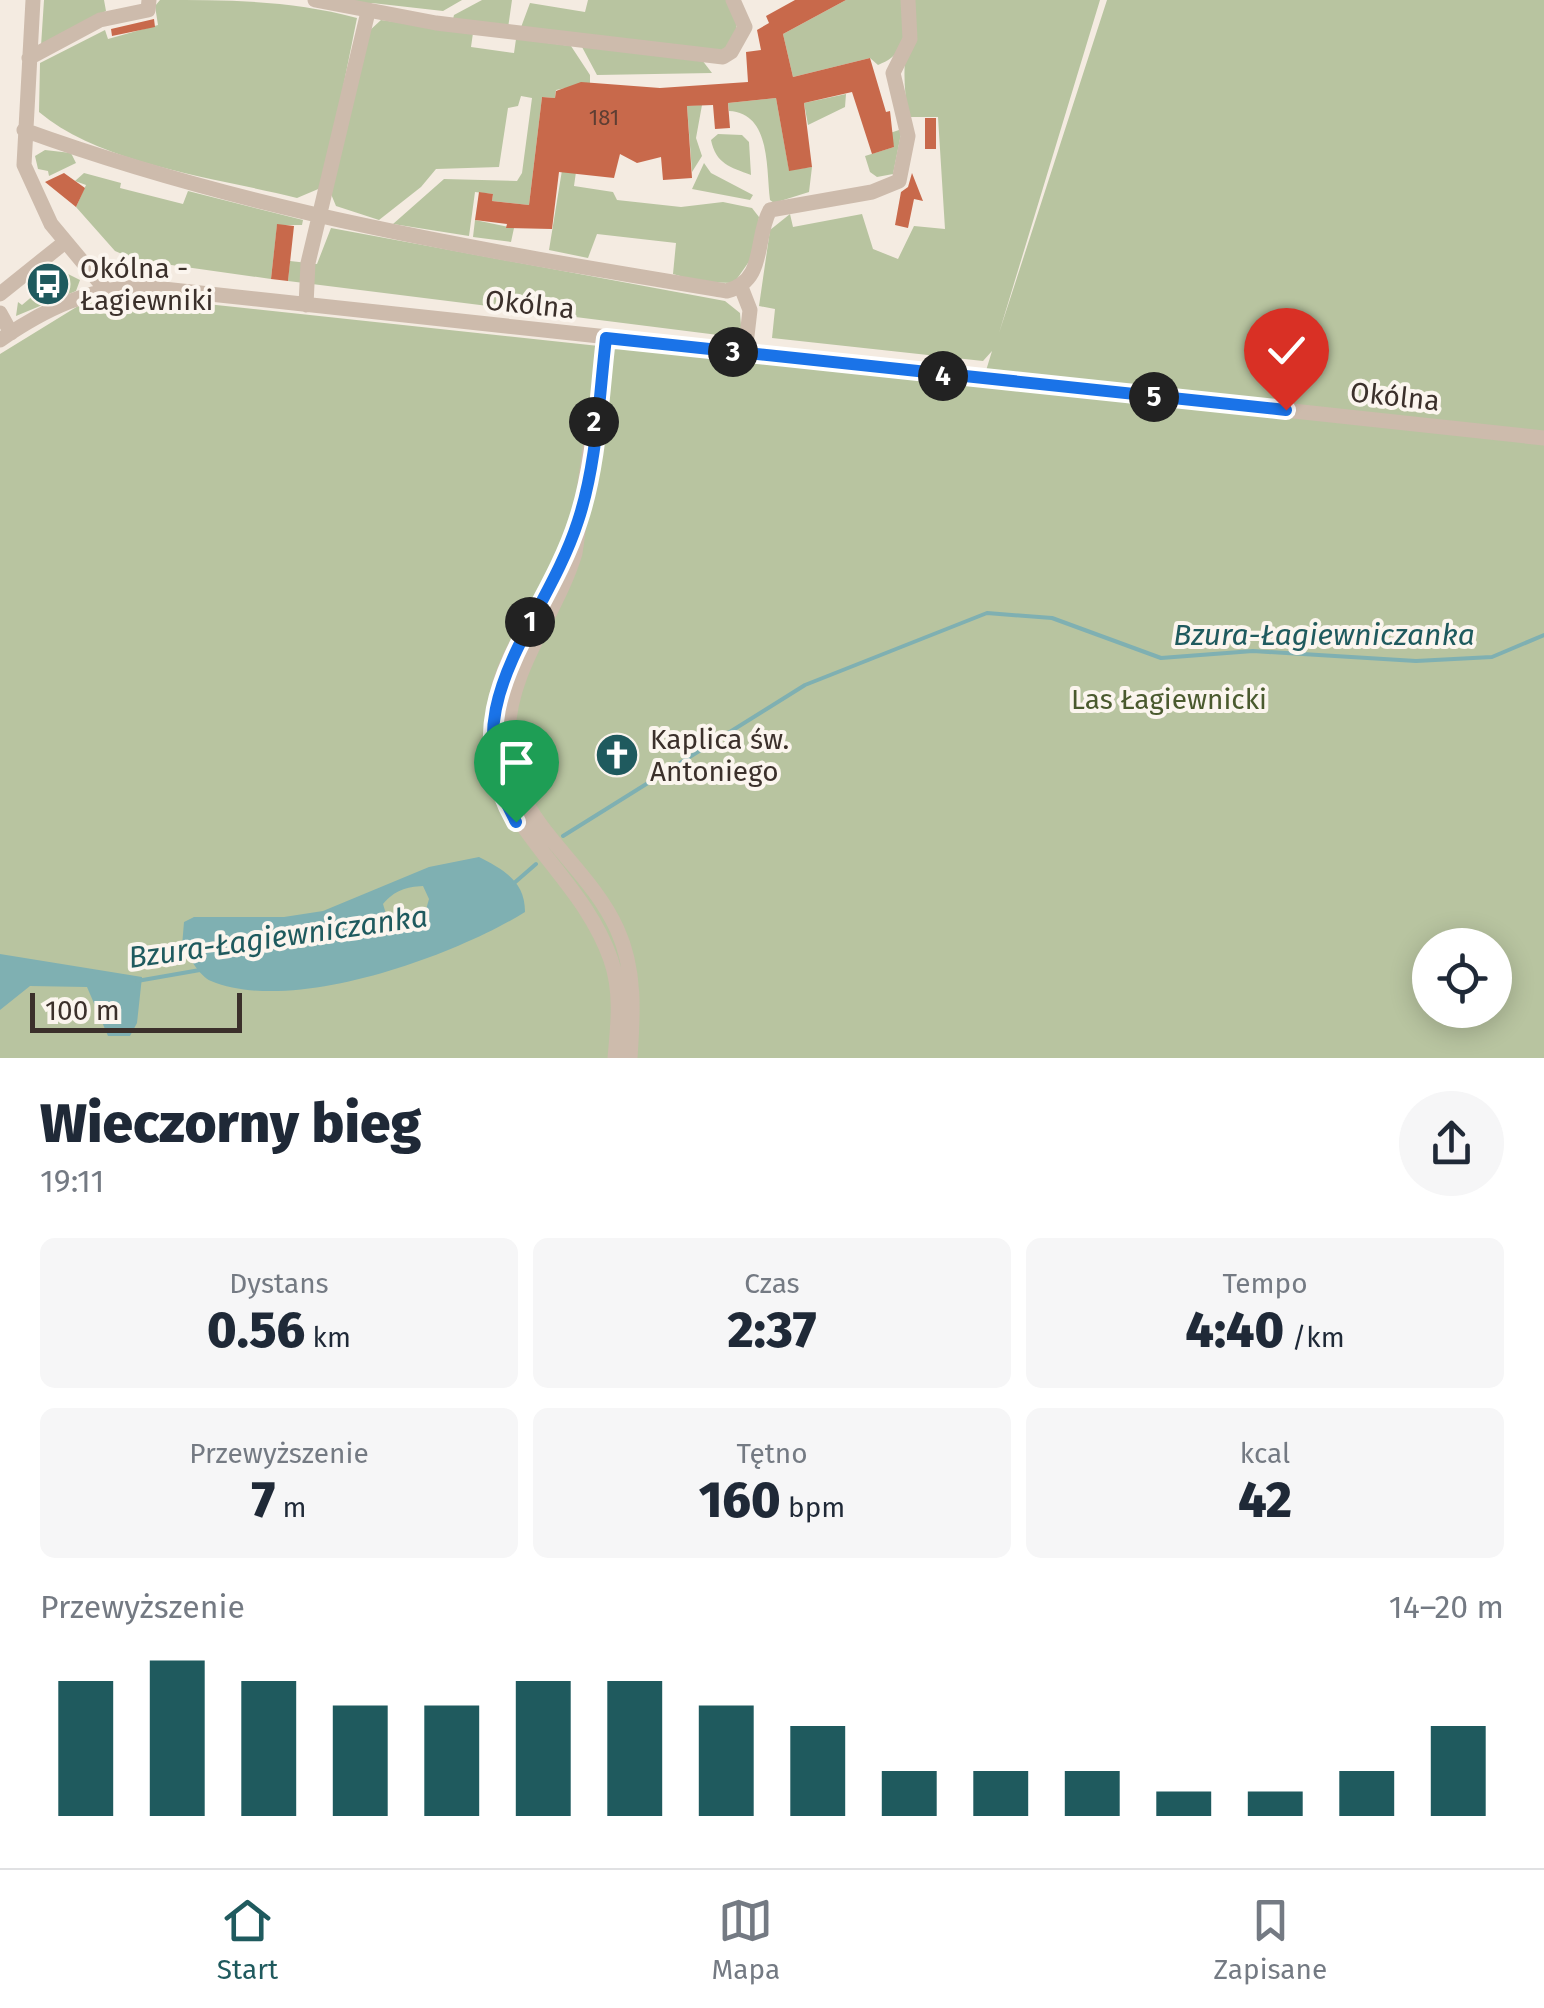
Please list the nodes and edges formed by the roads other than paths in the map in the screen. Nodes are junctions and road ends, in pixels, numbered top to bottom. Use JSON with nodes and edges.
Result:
{"nodes":[{"id":1,"x":33,"y":0,"type":"edge"},
{"id":2,"x":149,"y":0,"type":"edge"},
{"id":3,"x":315,"y":0,"type":"edge"},
{"id":4,"x":733,"y":0,"type":"edge"},
{"id":5,"x":908,"y":0,"type":"edge"},
{"id":6,"x":368,"y":12,"type":"junction"},
{"id":7,"x":29,"y":58,"type":"junction"},
{"id":8,"x":24,"y":130,"type":"junction"},
{"id":9,"x":320,"y":218,"type":"junction"},
{"id":10,"x":66,"y":242,"type":"junction"},
{"id":11,"x":741,"y":287,"type":"junction"},
{"id":12,"x":106,"y":290,"type":"junction"},
{"id":13,"x":0,"y":294,"type":"edge"},
{"id":14,"x":306,"y":305,"type":"junction"},
{"id":15,"x":0,"y":313,"type":"edge"},
{"id":16,"x":6,"y":336,"type":"edge"},
{"id":17,"x":606,"y":338,"type":"junction"},
{"id":18,"x":745,"y":353,"type":"junction"},
{"id":19,"x":1544,"y":438,"type":"edge"},
{"id":20,"x":580,"y":518,"type":"junction"},
{"id":21,"x":615,"y":1058,"type":"edge"},
{"id":22,"x":630,"y":1058,"type":"edge"}],
"edges":[{"from":1,"to":7,"type":"street"},
{"from":2,"to":7,"type":"street"},
{"from":3,"to":6,"type":"street"},
{"from":4,"to":6,"type":"street"},
{"from":5,"to":11,"type":"street"},
{"from":6,"to":9,"type":"street"},
{"from":7,"to":8,"type":"street"},
{"from":8,"to":9,"type":"street"},
{"from":8,"to":10,"type":"street"},
{"from":9,"to":11,"type":"street"},
{"from":9,"to":14,"type":"street"},
{"from":10,"to":12,"type":"street"},
{"from":10,"to":13,"type":"street"},
{"from":11,"to":18,"type":"street"},
{"from":12,"to":14,"type":"street","name":"Okólna"},
{"from":12,"to":16,"type":"street","name":"Okólna"},
{"from":14,"to":17,"type":"street","name":"Okólna"},
{"from":15,"to":16,"type":"street"},
{"from":17,"to":18,"type":"street","name":"Okólna"},
{"from":17,"to":20,"type":"street"},
{"from":18,"to":19,"type":"street","name":"Okólna"},
{"from":20,"to":21,"type":"street"},
{"from":20,"to":22,"type":"street"}]}
